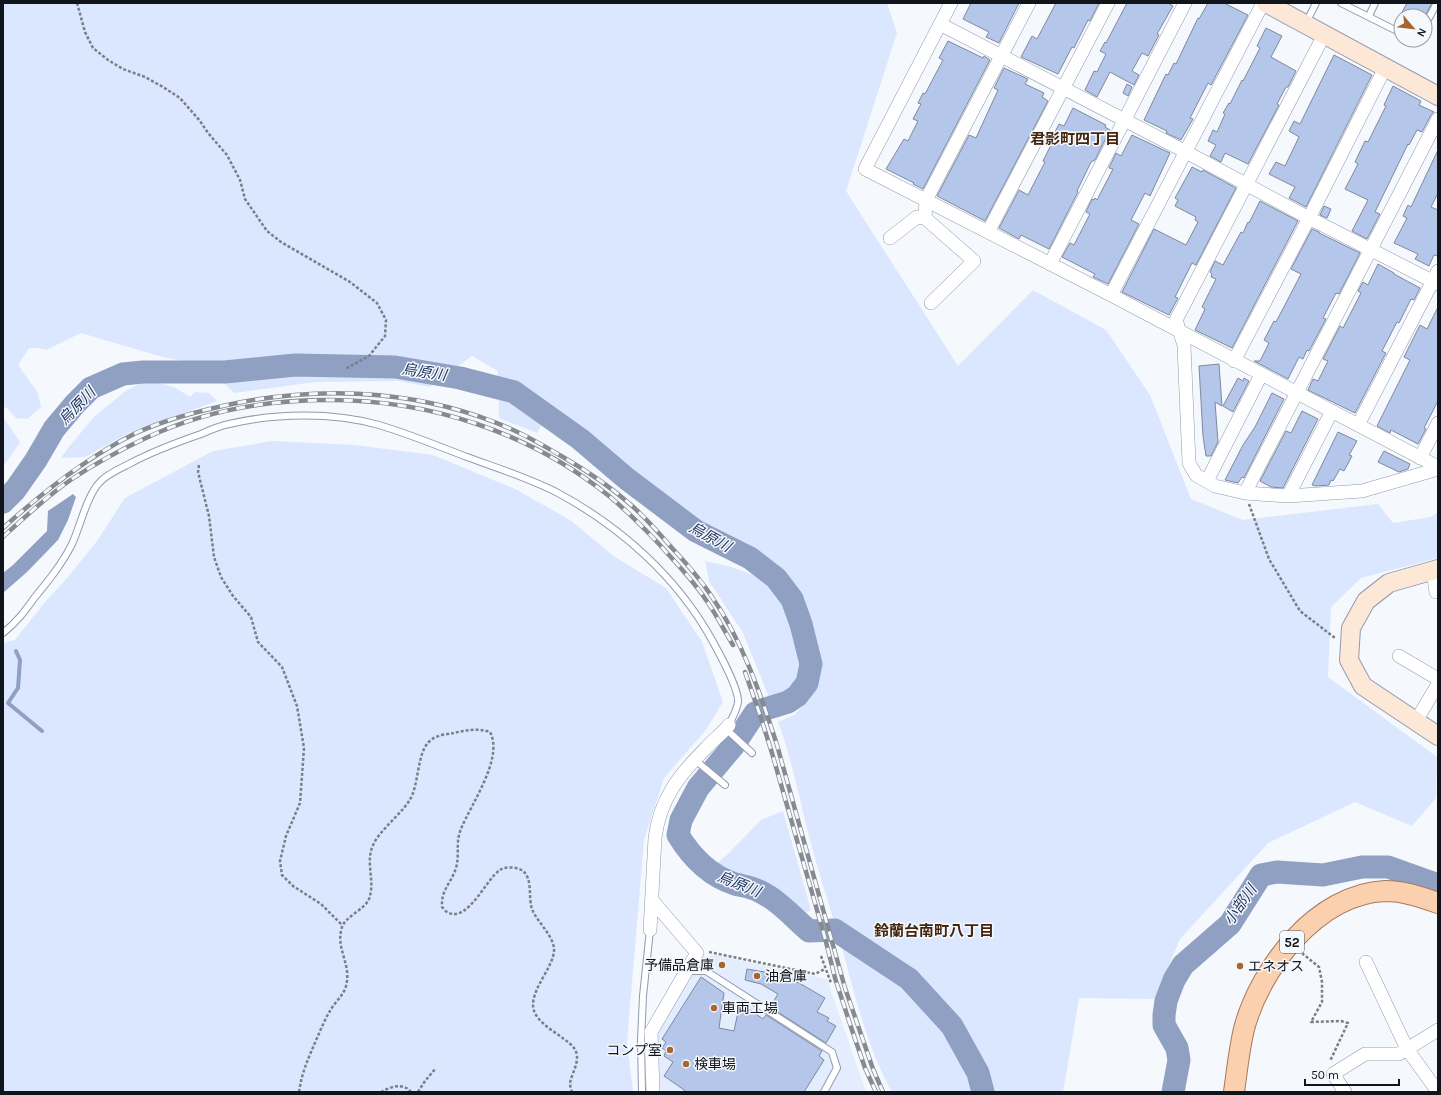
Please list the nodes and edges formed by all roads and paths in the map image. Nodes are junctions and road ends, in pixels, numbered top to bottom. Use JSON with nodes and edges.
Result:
{"nodes":[{"id":1,"x":77,"y":3,"type":"edge"},
{"id":2,"x":951,"y":3,"type":"edge"},
{"id":3,"x":1029,"y":3,"type":"edge"},
{"id":4,"x":1108,"y":3,"type":"edge"},
{"id":5,"x":1184,"y":3,"type":"edge"},
{"id":6,"x":1265,"y":3,"type":"edge"},
{"id":7,"x":1316,"y":3,"type":"edge"},
{"id":8,"x":1341,"y":3,"type":"edge"},
{"id":9,"x":1375,"y":3,"type":"edge"},
{"id":10,"x":1369,"y":16,"type":"junction"},
{"id":11,"x":940,"y":24,"type":"junction"},
{"id":12,"x":1305,"y":24,"type":"junction"},
{"id":13,"x":1393,"y":29,"type":"edge"},
{"id":14,"x":1324,"y":34,"type":"junction"},
{"id":15,"x":1001,"y":56,"type":"junction"},
{"id":16,"x":1385,"y":68,"type":"junction"},
{"id":17,"x":1062,"y":88,"type":"junction"},
{"id":18,"x":1438,"y":96,"type":"edge"},
{"id":19,"x":1438,"y":119,"type":"edge"},
{"id":20,"x":1124,"y":120,"type":"junction"},
{"id":21,"x":1186,"y":152,"type":"junction"},
{"id":22,"x":1246,"y":184,"type":"junction"},
{"id":23,"x":926,"y":200,"type":"junction"},
{"id":24,"x":925,"y":218,"type":"junction"},
{"id":25,"x":1309,"y":218,"type":"junction"},
{"id":26,"x":988,"y":232,"type":"junction"},
{"id":27,"x":890,"y":238,"type":"dead end"},
{"id":28,"x":1371,"y":250,"type":"junction"},
{"id":29,"x":1050,"y":264,"type":"junction"},
{"id":30,"x":1436,"y":279,"type":"edge"},
{"id":31,"x":1110,"y":295,"type":"junction"},
{"id":32,"x":930,"y":303,"type":"dead end"},
{"id":33,"x":1179,"y":332,"type":"junction"},
{"id":34,"x":1234,"y":360,"type":"junction"},
{"id":35,"x":345,"y":368,"type":"dead end"},
{"id":36,"x":1262,"y":375,"type":"junction"},
{"id":37,"x":1297,"y":393,"type":"junction"},
{"id":38,"x":1332,"y":412,"type":"junction"},
{"id":39,"x":1438,"y":423,"type":"edge"},
{"id":40,"x":1358,"y":425,"type":"junction"},
{"id":41,"x":1420,"y":458,"type":"junction"},
{"id":42,"x":199,"y":465,"type":"dead end"},
{"id":43,"x":1438,"y":468,"type":"edge"},
{"id":44,"x":1207,"y":481,"type":"junction"},
{"id":45,"x":1245,"y":493,"type":"junction"},
{"id":46,"x":1288,"y":496,"type":"junction"},
{"id":47,"x":1435,"y":570,"type":"edge"},
{"id":48,"x":1438,"y":592,"type":"edge"},
{"id":49,"x":3,"y":633,"type":"edge"},
{"id":50,"x":1339,"y":641,"type":"dead end"},
{"id":51,"x":1400,"y":656,"type":"dead end"},
{"id":52,"x":1438,"y":679,"type":"edge"},
{"id":53,"x":1438,"y":684,"type":"edge"},
{"id":54,"x":1416,"y":721,"type":"junction"},
{"id":55,"x":728,"y":730,"type":"junction"},
{"id":56,"x":1438,"y":736,"type":"edge"},
{"id":57,"x":752,"y":753,"type":"dead end"},
{"id":58,"x":697,"y":762,"type":"junction"},
{"id":59,"x":725,"y":785,"type":"dead end"},
{"id":60,"x":652,"y":900,"type":"junction"},
{"id":61,"x":1438,"y":903,"type":"edge"},
{"id":62,"x":342,"y":925,"type":"junction"},
{"id":63,"x":650,"y":930,"type":"joint"},
{"id":64,"x":1306,"y":948,"type":"dead end"},
{"id":65,"x":697,"y":953,"type":"junction"},
{"id":66,"x":821,"y":956,"type":"dead end"},
{"id":67,"x":1366,"y":962,"type":"dead end"},
{"id":68,"x":688,"y":969,"type":"junction"},
{"id":69,"x":825,"y":969,"type":"junction"},
{"id":70,"x":831,"y":983,"type":"dead end"},
{"id":71,"x":1438,"y":1030,"type":"edge"},
{"id":72,"x":1407,"y":1049,"type":"junction"},
{"id":73,"x":436,"y":1068,"type":"dead end"},
{"id":74,"x":1333,"y":1074,"type":"junction"},
{"id":75,"x":298,"y":1092,"type":"edge"},
{"id":76,"x":381,"y":1092,"type":"edge"},
{"id":77,"x":411,"y":1092,"type":"edge"},
{"id":78,"x":418,"y":1092,"type":"edge"},
{"id":79,"x":572,"y":1092,"type":"edge"},
{"id":80,"x":642,"y":1092,"type":"edge"},
{"id":81,"x":654,"y":1092,"type":"edge"},
{"id":82,"x":824,"y":1092,"type":"edge"},
{"id":83,"x":1234,"y":1092,"type":"edge"},
{"id":84,"x":1345,"y":1092,"type":"edge"},
{"id":85,"x":1438,"y":1092,"type":"edge"}],
"edges":[{"from":1,"to":35,"type":"path"},
{"from":2,"to":11,"type":"street"},
{"from":3,"to":15,"type":"street"},
{"from":4,"to":17,"type":"street"},
{"from":5,"to":20,"type":"street"},
{"from":6,"to":12,"type":"street"},
{"from":6,"to":21,"type":"street"},
{"from":7,"to":12,"type":"lane"},
{"from":8,"to":10,"type":"lane"},
{"from":9,"to":10,"type":"lane"},
{"from":10,"to":13,"type":"lane"},
{"from":11,"to":15,"type":"street"},
{"from":11,"to":23,"type":"street"},
{"from":12,"to":14,"type":"street"},
{"from":14,"to":16,"type":"street"},
{"from":14,"to":22,"type":"street"},
{"from":15,"to":17,"type":"street"},
{"from":15,"to":23,"type":"street"},
{"from":16,"to":18,"type":"street"},
{"from":16,"to":25,"type":"street"},
{"from":17,"to":20,"type":"street"},
{"from":17,"to":26,"type":"street"},
{"from":19,"to":28,"type":"street"},
{"from":20,"to":21,"type":"street"},
{"from":20,"to":29,"type":"street"},
{"from":21,"to":22,"type":"street"},
{"from":21,"to":31,"type":"street"},
{"from":22,"to":25,"type":"street"},
{"from":22,"to":33,"type":"street"},
{"from":23,"to":24,"type":"street"},
{"from":23,"to":26,"type":"street"},
{"from":24,"to":27,"type":"street"},
{"from":24,"to":32,"type":"street"},
{"from":25,"to":28,"type":"street"},
{"from":25,"to":34,"type":"street"},
{"from":26,"to":29,"type":"street"},
{"from":28,"to":30,"type":"street"},
{"from":28,"to":37,"type":"street"},
{"from":29,"to":31,"type":"street"},
{"from":30,"to":40,"type":"street"},
{"from":31,"to":33,"type":"street"},
{"from":33,"to":34,"type":"street"},
{"from":33,"to":44,"type":"street"},
{"from":34,"to":36,"type":"street"},
{"from":36,"to":37,"type":"street"},
{"from":36,"to":44,"type":"street"},
{"from":37,"to":38,"type":"street"},
{"from":37,"to":45,"type":"street"},
{"from":38,"to":40,"type":"street"},
{"from":38,"to":46,"type":"street"},
{"from":39,"to":41,"type":"street"},
{"from":40,"to":41,"type":"street"},
{"from":41,"to":43,"type":"street"},
{"from":42,"to":62,"type":"path"},
{"from":43,"to":46,"type":"street"},
{"from":44,"to":45,"type":"street"},
{"from":45,"to":46,"type":"street"},
{"from":45,"to":50,"type":"path"},
{"from":47,"to":48,"type":"street"},
{"from":47,"to":54,"type":"street"},
{"from":49,"to":55,"type":"lane"},
{"from":51,"to":52,"type":"street"},
{"from":53,"to":54,"type":"street"},
{"from":54,"to":56,"type":"street"},
{"from":55,"to":57,"type":"lane"},
{"from":55,"to":58,"type":"street"},
{"from":58,"to":59,"type":"lane"},
{"from":58,"to":60,"type":"street"},
{"from":60,"to":63,"type":"street"},
{"from":60,"to":65,"type":"street"},
{"from":61,"to":83,"type":"main road","number":"52"},
{"from":62,"to":75,"type":"path"},
{"from":62,"to":79,"type":"path"},
{"from":63,"to":80,"type":"lane"},
{"from":64,"to":74,"type":"path"},
{"from":65,"to":68,"type":"street"},
{"from":65,"to":69,"type":"path"},
{"from":66,"to":69,"type":"path"},
{"from":67,"to":72,"type":"street"},
{"from":68,"to":81,"type":"street"},
{"from":68,"to":82,"type":"lane"},
{"from":69,"to":70,"type":"path"},
{"from":71,"to":72,"type":"street"},
{"from":72,"to":74,"type":"street"},
{"from":72,"to":85,"type":"street"},
{"from":73,"to":78,"type":"path"},
{"from":74,"to":84,"type":"street"},
{"from":76,"to":77,"type":"path"}]}
